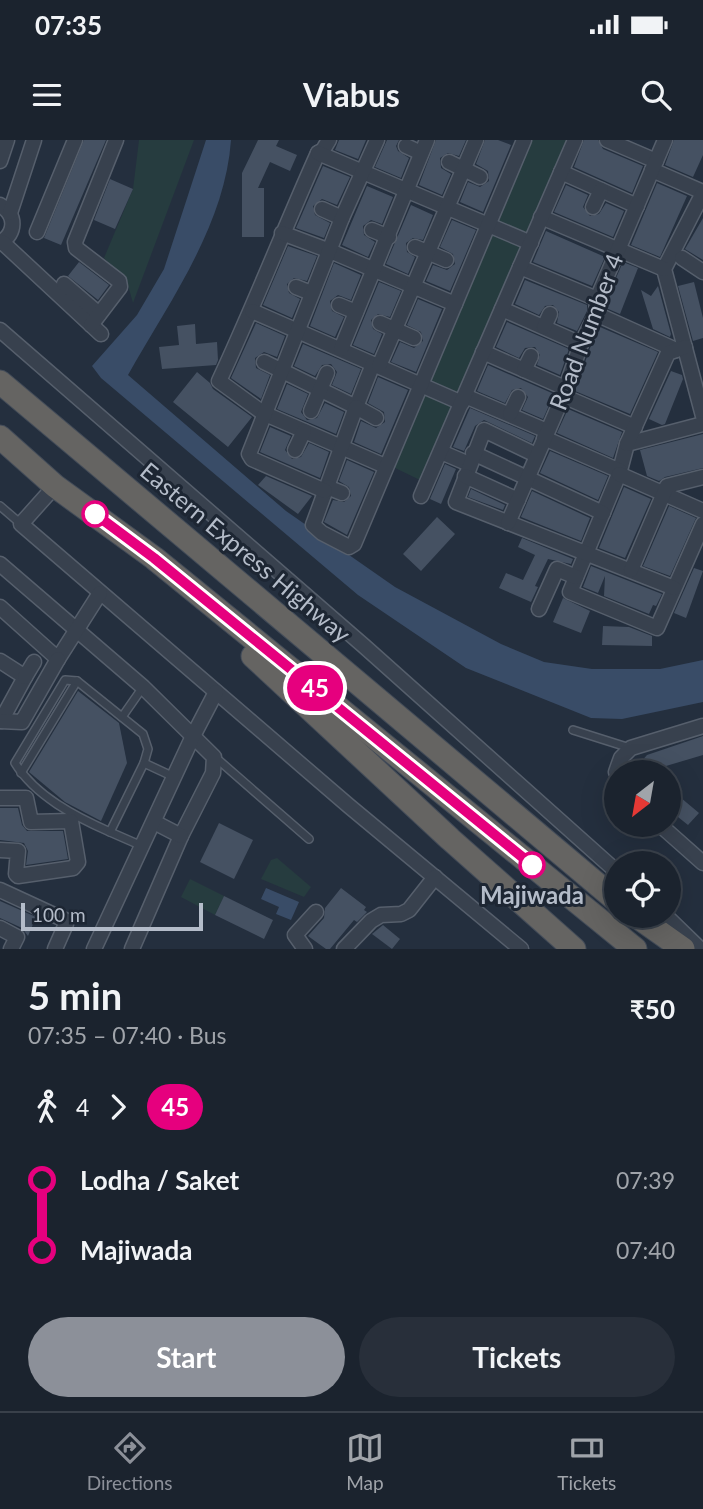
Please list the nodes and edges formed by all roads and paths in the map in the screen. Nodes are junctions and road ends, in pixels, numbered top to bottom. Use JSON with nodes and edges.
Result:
{"nodes":[{"id":1,"x":34,"y":140,"type":"edge"},
{"id":2,"x":75,"y":140,"type":"edge"},
{"id":3,"x":116,"y":140,"type":"edge"},
{"id":4,"x":329,"y":140,"type":"edge"},
{"id":5,"x":377,"y":140,"type":"edge"},
{"id":6,"x":476,"y":140,"type":"edge"},
{"id":7,"x":575,"y":140,"type":"edge"},
{"id":8,"x":607,"y":140,"type":"edge"},
{"id":9,"x":665,"y":140,"type":"edge"},
{"id":10,"x":4,"y":142,"type":"edge"},
{"id":11,"x":518,"y":142,"type":"edge"},
{"id":12,"x":407,"y":146,"type":"dead end"},
{"id":13,"x":424,"y":147,"type":"edge"},
{"id":14,"x":318,"y":153,"type":"junction"},
{"id":15,"x":0,"y":161,"type":"edge"},
{"id":16,"x":449,"y":162,"type":"dead end"},
{"id":17,"x":654,"y":166,"type":"junction"},
{"id":18,"x":464,"y":169,"type":"junction"},
{"id":19,"x":364,"y":171,"type":"junction"},
{"id":20,"x":561,"y":172,"type":"junction"},
{"id":21,"x":480,"y":177,"type":"dead end"},
{"id":22,"x":408,"y":190,"type":"junction"},
{"id":23,"x":601,"y":190,"type":"junction"},
{"id":24,"x":703,"y":192,"type":"edge"},
{"id":25,"x":637,"y":206,"type":"junction"},
{"id":26,"x":593,"y":207,"type":"dead end"},
{"id":27,"x":448,"y":208,"type":"junction"},
{"id":28,"x":5,"y":209,"type":"edge"},
{"id":29,"x":322,"y":209,"type":"dead end"},
{"id":30,"x":541,"y":217,"type":"junction"},
{"id":31,"x":342,"y":218,"type":"junction"},
{"id":32,"x":489,"y":225,"type":"junction"},
{"id":33,"x":372,"y":230,"type":"dead end"},
{"id":34,"x":37,"y":232,"type":"dead end"},
{"id":35,"x":282,"y":233,"type":"junction"},
{"id":36,"x":388,"y":237,"type":"junction"},
{"id":37,"x":1,"y":243,"type":"edge"},
{"id":38,"x":531,"y":243,"type":"junction"},
{"id":39,"x":422,"y":250,"type":"junction"},
{"id":40,"x":618,"y":250,"type":"junction"},
{"id":41,"x":330,"y":251,"type":"junction"},
{"id":42,"x":682,"y":258,"type":"dead end"},
{"id":43,"x":446,"y":260,"type":"dead end"},
{"id":44,"x":520,"y":267,"type":"junction"},
{"id":45,"x":374,"y":270,"type":"junction"},
{"id":46,"x":664,"y":270,"type":"junction"},
{"id":47,"x":703,"y":272,"type":"edge"},
{"id":48,"x":64,"y":284,"type":"dead end"},
{"id":49,"x":296,"y":287,"type":"dead end"},
{"id":50,"x":414,"y":287,"type":"junction"},
{"id":51,"x":311,"y":293,"type":"junction"},
{"id":52,"x":454,"y":303,"type":"junction"},
{"id":53,"x":339,"y":305,"type":"dead end"},
{"id":54,"x":597,"y":306,"type":"junction"},
{"id":55,"x":502,"y":309,"type":"junction"},
{"id":56,"x":252,"y":311,"type":"junction"},
{"id":57,"x":356,"y":312,"type":"junction"},
{"id":58,"x":380,"y":323,"type":"dead end"},
{"id":59,"x":97,"y":324,"type":"junction"},
{"id":60,"x":0,"y":330,"type":"edge"},
{"id":61,"x":297,"y":330,"type":"junction"},
{"id":62,"x":395,"y":330,"type":"junction"},
{"id":63,"x":414,"y":338,"type":"dead end"},
{"id":64,"x":581,"y":344,"type":"junction"},
{"id":65,"x":680,"y":348,"type":"junction"},
{"id":66,"x":341,"y":349,"type":"junction"},
{"id":67,"x":484,"y":352,"type":"junction"},
{"id":68,"x":264,"y":362,"type":"dead end"},
{"id":69,"x":376,"y":365,"type":"junction"},
{"id":70,"x":280,"y":371,"type":"junction"},
{"id":71,"x":327,"y":373,"type":"dead end"},
{"id":72,"x":0,"y":382,"type":"edge"},
{"id":73,"x":421,"y":385,"type":"junction"},
{"id":74,"x":320,"y":390,"type":"junction"},
{"id":75,"x":564,"y":392,"type":"junction"},
{"id":76,"x":518,"y":397,"type":"dead end"},
{"id":77,"x":463,"y":399,"type":"junction"},
{"id":78,"x":356,"y":407,"type":"junction"},
{"id":79,"x":311,"y":411,"type":"dead end"},
{"id":80,"x":263,"y":413,"type":"junction"},
{"id":81,"x":510,"y":414,"type":"junction"},
{"id":82,"x":703,"y":416,"type":"edge"},
{"id":83,"x":376,"y":418,"type":"dead end"},
{"id":84,"x":703,"y":424,"type":"edge"},
{"id":85,"x":635,"y":427,"type":"junction"},
{"id":86,"x":304,"y":430,"type":"junction"},
{"id":87,"x":546,"y":435,"type":"junction"},
{"id":88,"x":0,"y":438,"type":"edge"},
{"id":89,"x":627,"y":444,"type":"junction"},
{"id":90,"x":342,"y":448,"type":"junction"},
{"id":91,"x":295,"y":450,"type":"dead end"},
{"id":92,"x":441,"y":452,"type":"junction"},
{"id":93,"x":536,"y":455,"type":"junction"},
{"id":94,"x":469,"y":464,"type":"junction"},
{"id":95,"x":385,"y":466,"type":"junction"},
{"id":96,"x":620,"y":473,"type":"junction"},
{"id":97,"x":703,"y":477,"type":"edge"},
{"id":98,"x":527,"y":479,"type":"junction"},
{"id":99,"x":55,"y":486,"type":"junction"},
{"id":100,"x":326,"y":489,"type":"junction"},
{"id":101,"x":342,"y":493,"type":"dead end"},
{"id":102,"x":664,"y":494,"type":"junction"},
{"id":103,"x":421,"y":496,"type":"dead end"},
{"id":104,"x":518,"y":500,"type":"junction"},
{"id":105,"x":0,"y":506,"type":"edge"},
{"id":106,"x":703,"y":511,"type":"edge"},
{"id":107,"x":603,"y":513,"type":"junction"},
{"id":108,"x":508,"y":523,"type":"junction"},
{"id":109,"x":20,"y":524,"type":"junction"},
{"id":110,"x":703,"y":524,"type":"edge"},
{"id":111,"x":586,"y":553,"type":"junction"},
{"id":112,"x":0,"y":564,"type":"edge"},
{"id":113,"x":631,"y":570,"type":"junction"},
{"id":114,"x":576,"y":576,"type":"junction"},
{"id":115,"x":674,"y":588,"type":"junction"},
{"id":116,"x":100,"y":593,"type":"junction"},
{"id":117,"x":0,"y":607,"type":"edge"},
{"id":118,"x":539,"y":609,"type":"dead end"},
{"id":119,"x":223,"y":614,"type":"junction"},
{"id":120,"x":77,"y":631,"type":"junction"},
{"id":121,"x":58,"y":659,"type":"junction"},
{"id":122,"x":0,"y":661,"type":"edge"},
{"id":123,"x":34,"y":662,"type":"dead end"},
{"id":124,"x":25,"y":677,"type":"junction"},
{"id":125,"x":143,"y":687,"type":"junction"},
{"id":126,"x":216,"y":692,"type":"junction"},
{"id":127,"x":122,"y":717,"type":"junction"},
{"id":128,"x":0,"y":721,"type":"edge"},
{"id":129,"x":703,"y":726,"type":"edge"},
{"id":130,"x":573,"y":730,"type":"dead end"},
{"id":131,"x":192,"y":736,"type":"junction"},
{"id":132,"x":631,"y":748,"type":"junction"},
{"id":133,"x":214,"y":757,"type":"junction"},
{"id":134,"x":620,"y":760,"type":"edge"},
{"id":135,"x":144,"y":764,"type":"junction"},
{"id":136,"x":175,"y":777,"type":"junction"},
{"id":137,"x":0,"y":799,"type":"edge"},
{"id":138,"x":154,"y":822,"type":"junction"},
{"id":139,"x":110,"y":832,"type":"junction"},
{"id":140,"x":180,"y":836,"type":"junction"},
{"id":141,"x":676,"y":837,"type":"edge"},
{"id":142,"x":309,"y":839,"type":"dead end"},
{"id":143,"x":142,"y":846,"type":"junction"},
{"id":144,"x":0,"y":850,"type":"edge"},
{"id":145,"x":701,"y":857,"type":"edge"},
{"id":146,"x":604,"y":860,"type":"edge"},
{"id":147,"x":435,"y":877,"type":"junction"},
{"id":148,"x":0,"y":890,"type":"edge"},
{"id":149,"x":604,"y":890,"type":"edge"},
{"id":150,"x":316,"y":912,"type":"dead end"},
{"id":151,"x":0,"y":928,"type":"edge"},
{"id":152,"x":649,"y":928,"type":"edge"},
{"id":153,"x":654,"y":928,"type":"edge"},
{"id":154,"x":678,"y":928,"type":"edge"},
{"id":155,"x":11,"y":949,"type":"edge"},
{"id":156,"x":55,"y":949,"type":"edge"},
{"id":157,"x":94,"y":949,"type":"edge"},
{"id":158,"x":132,"y":949,"type":"edge"},
{"id":159,"x":305,"y":949,"type":"edge"},
{"id":160,"x":344,"y":949,"type":"edge"},
{"id":161,"x":521,"y":949,"type":"edge"},
{"id":162,"x":574,"y":949,"type":"edge"},
{"id":163,"x":633,"y":949,"type":"edge"},
{"id":164,"x":672,"y":949,"type":"edge"},
{"id":165,"x":684,"y":949,"type":"edge"},
{"id":166,"x":700,"y":949,"type":"edge"}],
"edges":[{"from":1,"to":28,"type":"street"},
{"from":2,"to":34,"type":"street"},
{"from":3,"to":59,"type":"street"},
{"from":4,"to":14,"type":"street"},
{"from":5,"to":19,"type":"street"},
{"from":6,"to":18,"type":"street"},
{"from":7,"to":20,"type":"street"},
{"from":8,"to":17,"type":"street"},
{"from":9,"to":17,"type":"street","name":"Road Number 4"},
{"from":10,"to":15,"type":"street"},
{"from":11,"to":32,"type":"street"},
{"from":12,"to":13,"type":"street"},
{"from":13,"to":22,"type":"street"},
{"from":14,"to":19,"type":"street"},
{"from":14,"to":35,"type":"street"},
{"from":16,"to":18,"type":"street"},
{"from":17,"to":24,"type":"street"},
{"from":17,"to":25,"type":"street","name":"Road Number 4"},
{"from":18,"to":21,"type":"street"},
{"from":18,"to":27,"type":"street"},
{"from":19,"to":22,"type":"street"},
{"from":19,"to":31,"type":"street"},
{"from":20,"to":23,"type":"street"},
{"from":20,"to":30,"type":"street"},
{"from":22,"to":27,"type":"street"},
{"from":22,"to":36,"type":"street"},
{"from":23,"to":25,"type":"street"},
{"from":23,"to":26,"type":"street"},
{"from":24,"to":46,"type":"street"},
{"from":25,"to":40,"type":"street","name":"Road Number 4"},
{"from":27,"to":32,"type":"street"},
{"from":27,"to":39,"type":"street"},
{"from":28,"to":37,"type":"street"},
{"from":29,"to":31,"type":"street"},
{"from":30,"to":38,"type":"street"},
{"from":30,"to":40,"type":"street"},
{"from":31,"to":41,"type":"street"},
{"from":32,"to":38,"type":"street"},
{"from":32,"to":52,"type":"street"},
{"from":33,"to":36,"type":"street"},
{"from":35,"to":41,"type":"street"},
{"from":35,"to":56,"type":"street"},
{"from":36,"to":45,"type":"street"},
{"from":37,"to":59,"type":"street"},
{"from":38,"to":44,"type":"street"},
{"from":39,"to":43,"type":"street"},
{"from":39,"to":50,"type":"street"},
{"from":40,"to":46,"type":"street"},
{"from":40,"to":54,"type":"street","name":"Road Number 4"},
{"from":41,"to":45,"type":"street"},
{"from":41,"to":51,"type":"street"},
{"from":42,"to":47,"type":"street"},
{"from":44,"to":54,"type":"street"},
{"from":44,"to":55,"type":"street"},
{"from":45,"to":50,"type":"street"},
{"from":45,"to":57,"type":"street"},
{"from":46,"to":65,"type":"street"},
{"from":48,"to":59,"type":"street"},
{"from":49,"to":51,"type":"street"},
{"from":50,"to":52,"type":"street"},
{"from":50,"to":62,"type":"street"},
{"from":51,"to":61,"type":"street"},
{"from":52,"to":73,"type":"street"},
{"from":53,"to":57,"type":"street"},
{"from":54,"to":64,"type":"street","name":"Road Number 4"},
{"from":54,"to":65,"type":"street"},
{"from":55,"to":64,"type":"street"},
{"from":55,"to":67,"type":"street"},
{"from":56,"to":61,"type":"street"},
{"from":56,"to":80,"type":"street"},
{"from":57,"to":66,"type":"street"},
{"from":58,"to":62,"type":"street"},
{"from":60,"to":146,"type":"street"},
{"from":61,"to":66,"type":"street"},
{"from":61,"to":70,"type":"street"},
{"from":62,"to":63,"type":"street"},
{"from":62,"to":69,"type":"street"},
{"from":64,"to":75,"type":"street","name":"Road Number 4"},
{"from":65,"to":82,"type":"street"},
{"from":65,"to":85,"type":"street"},
{"from":66,"to":69,"type":"street"},
{"from":67,"to":75,"type":"street"},
{"from":67,"to":77,"type":"street"},
{"from":68,"to":70,"type":"street"},
{"from":69,"to":73,"type":"street"},
{"from":69,"to":78,"type":"street"},
{"from":70,"to":74,"type":"street"},
{"from":70,"to":80,"type":"street"},
{"from":71,"to":74,"type":"street"},
{"from":72,"to":149,"type":"highway","name":"Eastern Express Highway"},
{"from":73,"to":77,"type":"street"},
{"from":73,"to":95,"type":"street"},
{"from":74,"to":78,"type":"street"},
{"from":74,"to":79,"type":"street"},
{"from":75,"to":85,"type":"street"},
{"from":75,"to":87,"type":"street","name":"Road Number 4"},
{"from":76,"to":81,"type":"street"},
{"from":77,"to":81,"type":"street"},
{"from":77,"to":92,"type":"street"},
{"from":78,"to":83,"type":"street"},
{"from":78,"to":90,"type":"street"},
{"from":80,"to":86,"type":"street"},
{"from":80,"to":100,"type":"street"},
{"from":81,"to":87,"type":"street"},
{"from":84,"to":89,"type":"street"},
{"from":85,"to":89,"type":"street"},
{"from":86,"to":90,"type":"street"},
{"from":86,"to":91,"type":"street"},
{"from":87,"to":93,"type":"street","name":"Road Number 4"},
{"from":87,"to":96,"type":"street"},
{"from":88,"to":99,"type":"highway"},
{"from":89,"to":96,"type":"street"},
{"from":90,"to":95,"type":"street"},
{"from":90,"to":100,"type":"street"},
{"from":92,"to":94,"type":"street"},
{"from":92,"to":103,"type":"street"},
{"from":93,"to":94,"type":"street"},
{"from":93,"to":98,"type":"street","name":"Road Number 4"},
{"from":94,"to":98,"type":"street"},
{"from":94,"to":104,"type":"street"},
{"from":94,"to":108,"type":"street"},
{"from":95,"to":100,"type":"street"},
{"from":96,"to":102,"type":"street"},
{"from":96,"to":107,"type":"street"},
{"from":97,"to":102,"type":"street"},
{"from":98,"to":104,"type":"street","name":"Road Number 4"},
{"from":98,"to":107,"type":"street"},
{"from":99,"to":109,"type":"street"},
{"from":99,"to":119,"type":"highway"},
{"from":100,"to":101,"type":"street"},
{"from":102,"to":106,"type":"street"},
{"from":102,"to":113,"type":"street"},
{"from":104,"to":108,"type":"street","name":"Road Number 4"},
{"from":105,"to":109,"type":"lane"},
{"from":107,"to":111,"type":"street"},
{"from":108,"to":111,"type":"street"},
{"from":109,"to":116,"type":"street"},
{"from":110,"to":115,"type":"street"},
{"from":111,"to":113,"type":"street"},
{"from":111,"to":114,"type":"street"},
{"from":112,"to":120,"type":"street"},
{"from":113,"to":115,"type":"street"},
{"from":114,"to":115,"type":"street"},
{"from":114,"to":118,"type":"street"},
{"from":116,"to":120,"type":"street"},
{"from":116,"to":126,"type":"street"},
{"from":117,"to":121,"type":"street"},
{"from":119,"to":162,"type":"highway"},
{"from":119,"to":163,"type":"highway"},
{"from":120,"to":121,"type":"street"},
{"from":120,"to":125,"type":"street"},
{"from":121,"to":128,"type":"street"},
{"from":122,"to":124,"type":"street"},
{"from":123,"to":124,"type":"street"},
{"from":124,"to":128,"type":"street"},
{"from":125,"to":127,"type":"lane"},
{"from":125,"to":131,"type":"street"},
{"from":126,"to":131,"type":"street"},
{"from":126,"to":147,"type":"street"},
{"from":127,"to":135,"type":"lane"},
{"from":127,"to":139,"type":"lane"},
{"from":129,"to":132,"type":"street"},
{"from":130,"to":132,"type":"lane"},
{"from":131,"to":133,"type":"street"},
{"from":131,"to":136,"type":"street"},
{"from":132,"to":134,"type":"street"},
{"from":133,"to":140,"type":"street"},
{"from":133,"to":142,"type":"lane"},
{"from":135,"to":136,"type":"lane"},
{"from":135,"to":139,"type":"lane"},
{"from":136,"to":138,"type":"street"},
{"from":137,"to":144,"type":"street"},
{"from":138,"to":140,"type":"street"},
{"from":138,"to":143,"type":"street"},
{"from":139,"to":143,"type":"lane"},
{"from":140,"to":158,"type":"street"},
{"from":141,"to":145,"type":"street"},
{"from":143,"to":157,"type":"street"},
{"from":147,"to":160,"type":"street"},
{"from":147,"to":161,"type":"street"},
{"from":148,"to":156,"type":"street"},
{"from":150,"to":159,"type":"street"},
{"from":151,"to":155,"type":"street"},
{"from":152,"to":164,"type":"highway"},
{"from":153,"to":165,"type":"highway"},
{"from":154,"to":166,"type":"street"}]}
